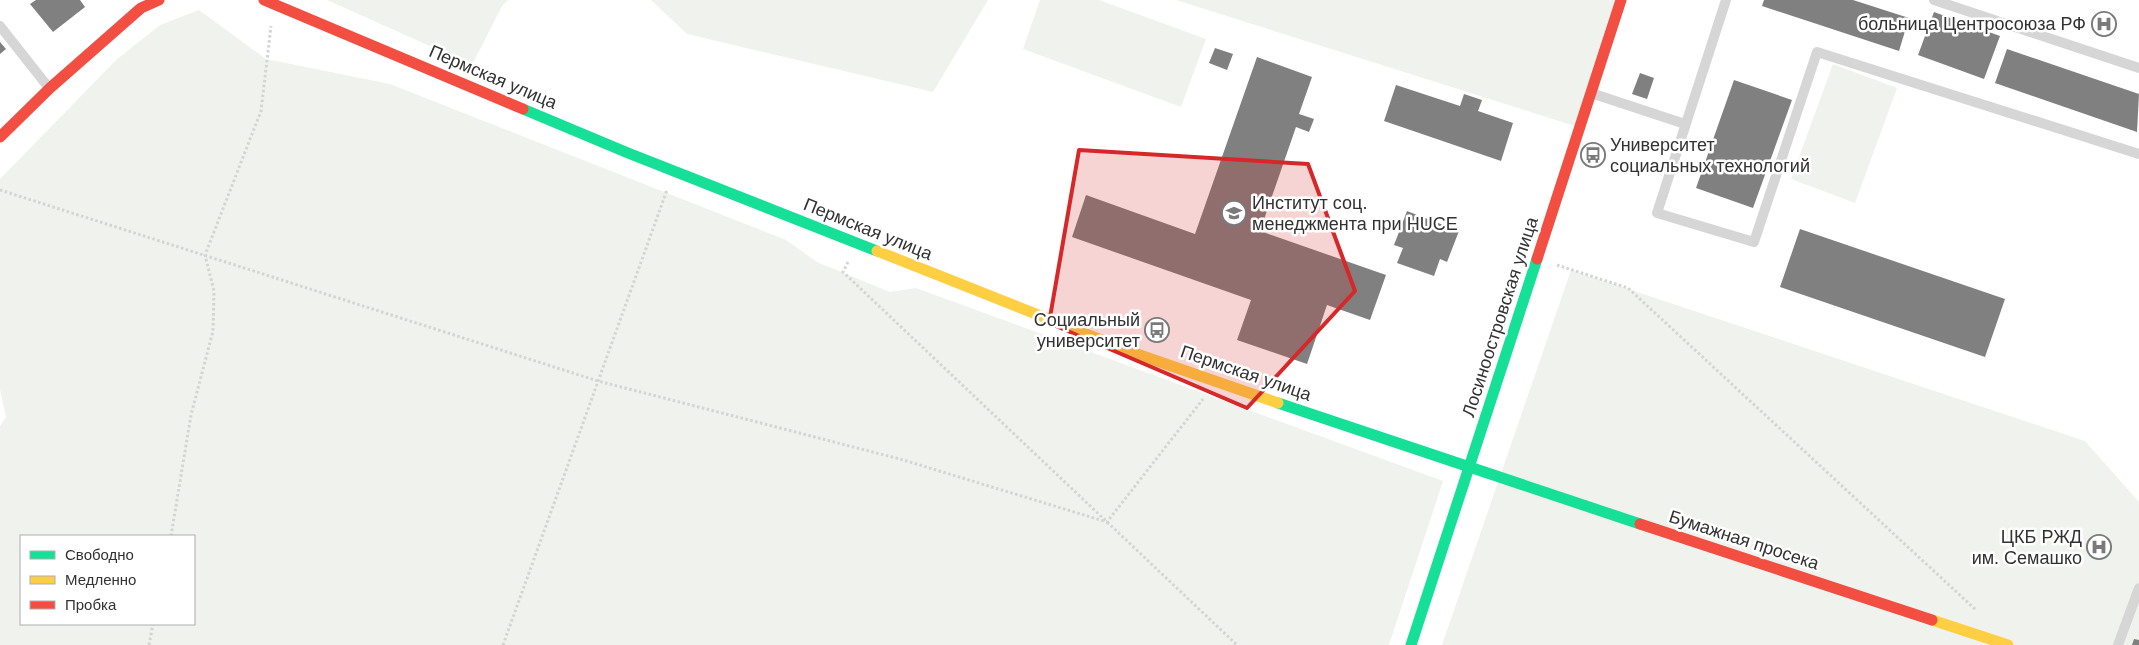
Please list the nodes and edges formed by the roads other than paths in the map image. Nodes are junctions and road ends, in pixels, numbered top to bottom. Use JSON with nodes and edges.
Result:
{"nodes":[{"id":1,"x":160,"y":0,"type":"edge"},
{"id":2,"x":1621,"y":0,"type":"edge"},
{"id":3,"x":1726,"y":0,"type":"edge"},
{"id":4,"x":1934,"y":0,"type":"edge"},
{"id":5,"x":267,"y":1,"type":"edge"},
{"id":6,"x":138,"y":4,"type":"edge"},
{"id":7,"x":0,"y":26,"type":"edge"},
{"id":8,"x":2139,"y":68,"type":"edge"},
{"id":9,"x":50,"y":88,"type":"junction"},
{"id":10,"x":1590,"y":93,"type":"junction"},
{"id":11,"x":1685,"y":124,"type":"junction"},
{"id":12,"x":0,"y":137,"type":"edge"},
{"id":13,"x":2139,"y":154,"type":"edge"},
{"id":14,"x":1468,"y":468,"type":"junction"},
{"id":15,"x":2139,"y":588,"type":"edge"},
{"id":16,"x":1411,"y":645,"type":"edge"},
{"id":17,"x":2008,"y":645,"type":"edge"},
{"id":18,"x":2118,"y":645,"type":"edge"}],
"edges":[{"from":1,"to":6,"type":"street"},
{"from":2,"to":10,"type":"street","name":"Лосиноостровская улица"},
{"from":3,"to":11,"type":"lane"},
{"from":4,"to":8,"type":"lane"},
{"from":5,"to":14,"type":"street","name":"Пермская улица"},
{"from":6,"to":9,"type":"street"},
{"from":7,"to":9,"type":"lane"},
{"from":9,"to":12,"type":"street"},
{"from":10,"to":11,"type":"lane"},
{"from":10,"to":14,"type":"street","name":"Лосиноостровская улица"},
{"from":11,"to":13,"type":"lane"},
{"from":14,"to":16,"type":"street","name":"Лосиноостровская улица"},
{"from":14,"to":17,"type":"street","name":"Бумажная просека"},
{"from":15,"to":18,"type":"lane"}]}
